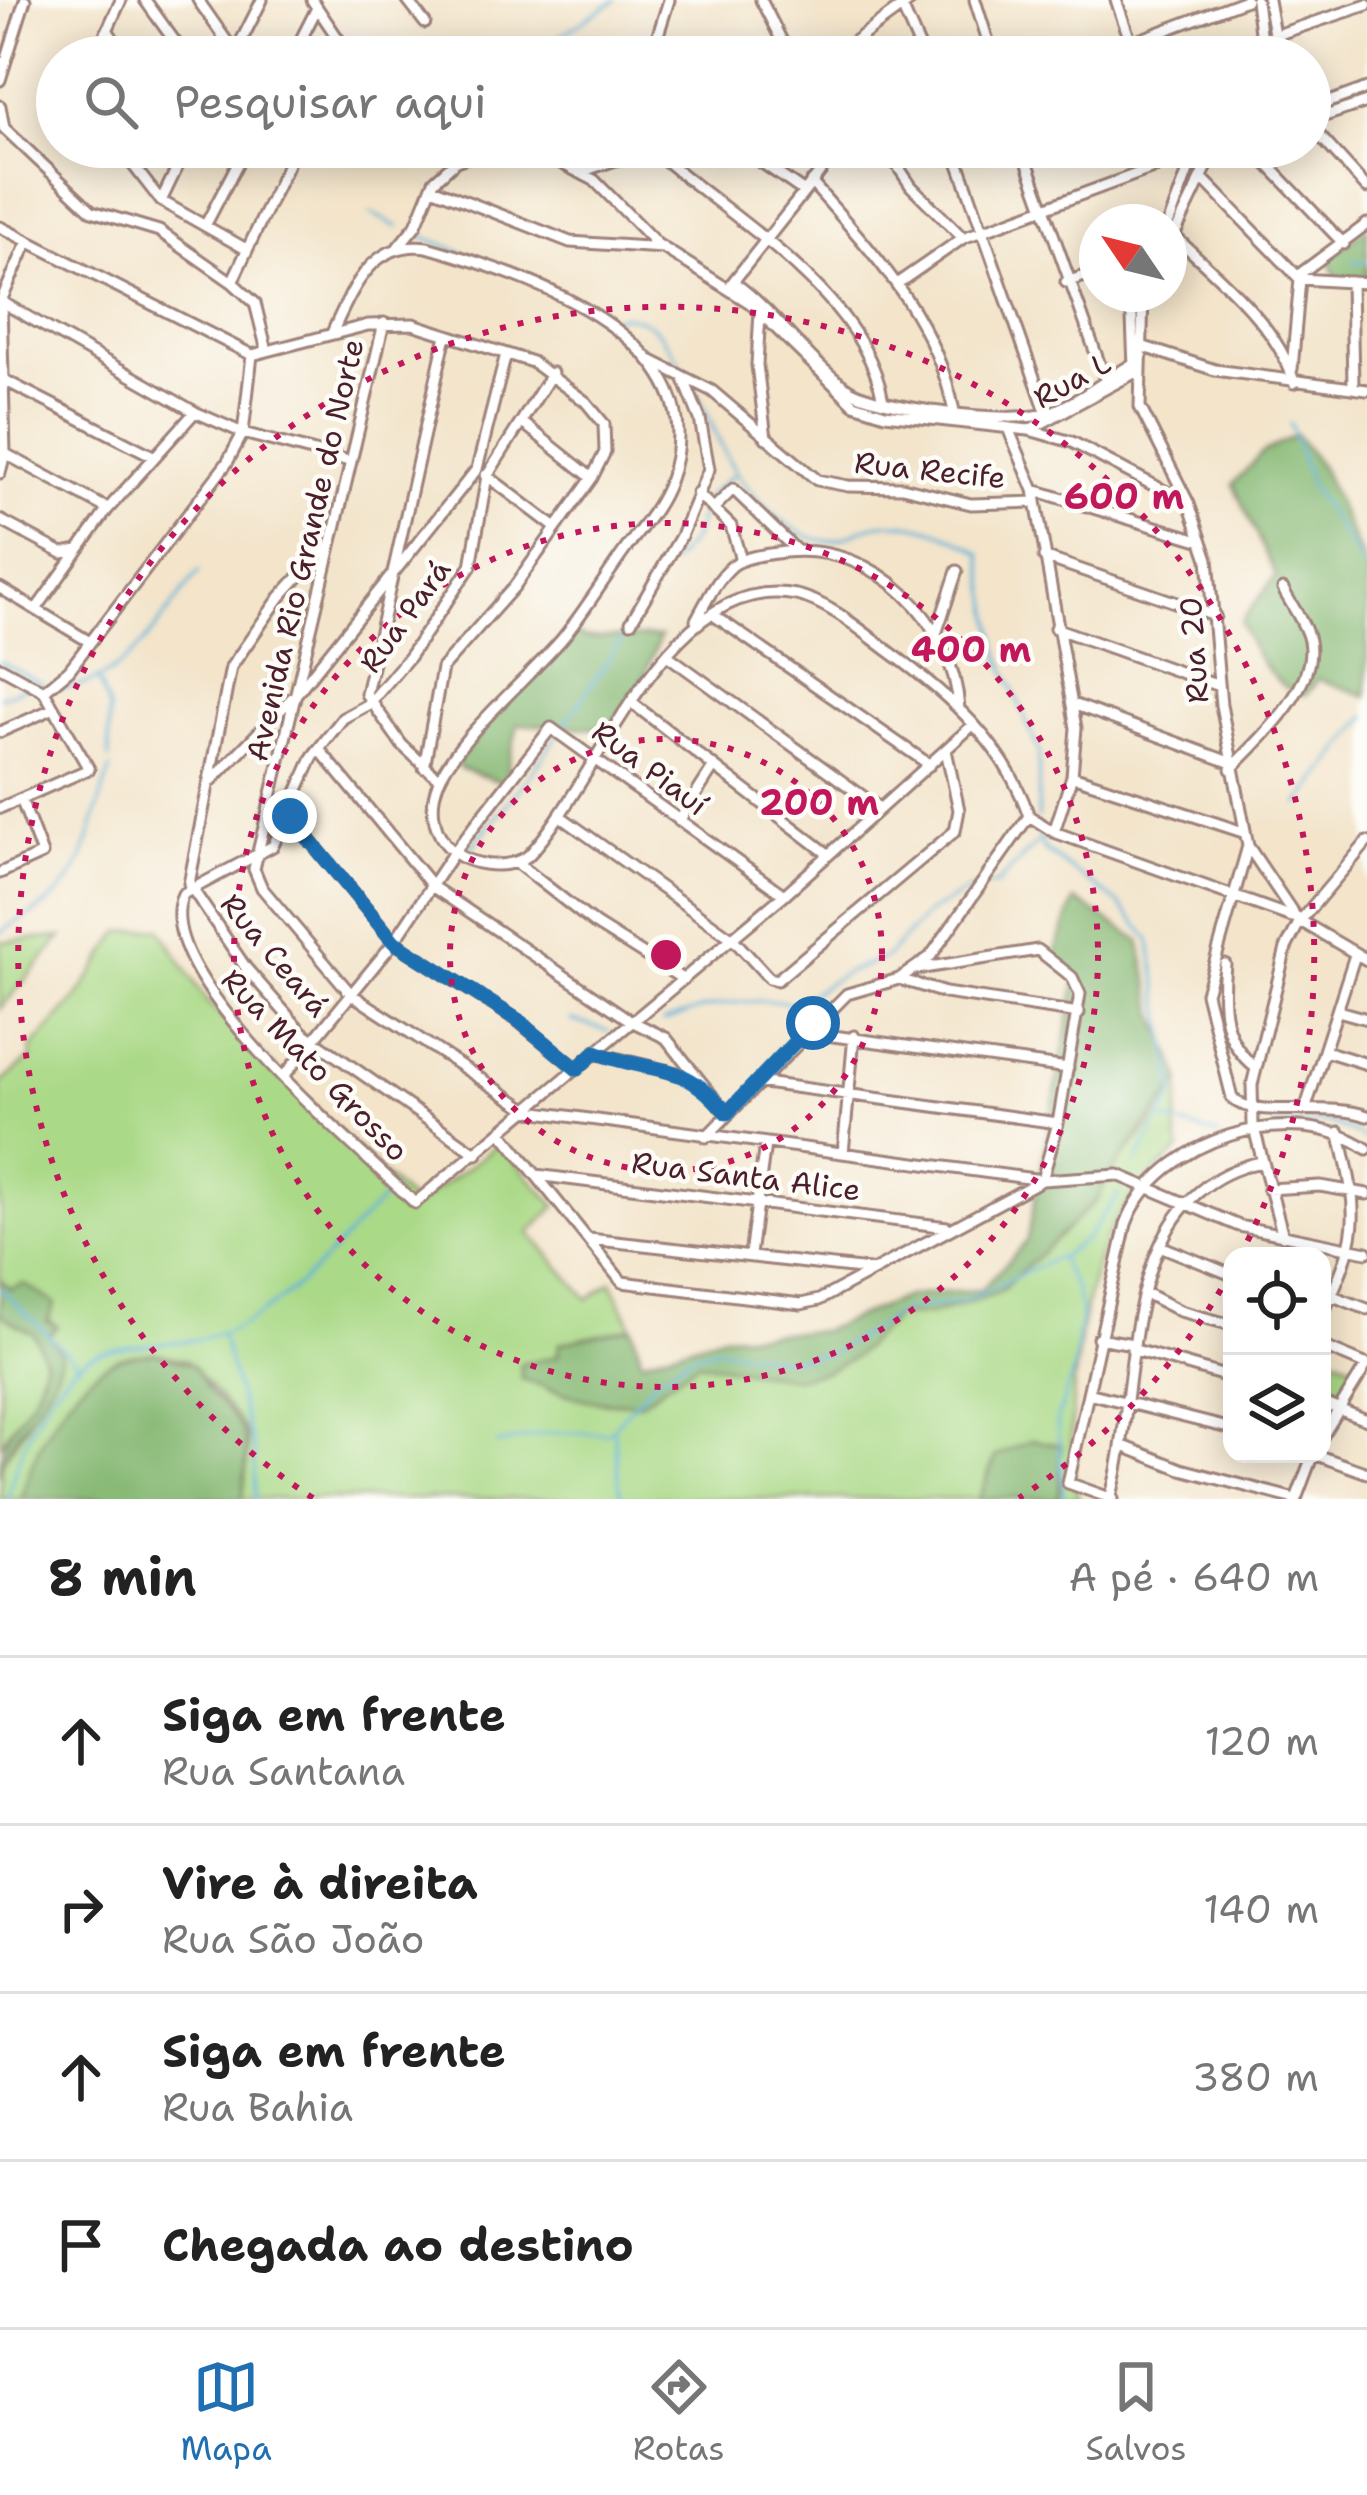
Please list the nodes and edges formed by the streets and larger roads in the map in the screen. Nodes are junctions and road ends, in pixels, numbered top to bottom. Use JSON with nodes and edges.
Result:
{"nodes":[{"id":1,"x":25,"y":0,"type":"edge"},
{"id":2,"x":122,"y":0,"type":"edge"},
{"id":3,"x":146,"y":0,"type":"edge"},
{"id":4,"x":198,"y":0,"type":"edge"},
{"id":5,"x":262,"y":0,"type":"edge"},
{"id":6,"x":407,"y":0,"type":"edge"},
{"id":7,"x":669,"y":0,"type":"edge"},
{"id":8,"x":761,"y":0,"type":"edge"},
{"id":9,"x":975,"y":0,"type":"edge"},
{"id":10,"x":1116,"y":0,"type":"edge"},
{"id":11,"x":1246,"y":0,"type":"edge"},
{"id":12,"x":1256,"y":0,"type":"edge"},
{"id":13,"x":1268,"y":0,"type":"edge"},
{"id":14,"x":904,"y":2,"type":"edge"},
{"id":15,"x":315,"y":4,"type":"edge"},
{"id":16,"x":1367,"y":5,"type":"edge"},
{"id":17,"x":425,"y":23,"type":"dead end"},
{"id":18,"x":107,"y":31,"type":"junction"},
{"id":19,"x":105,"y":36,"type":"edge"},
{"id":20,"x":110,"y":36,"type":"edge"},
{"id":21,"x":171,"y":36,"type":"edge"},
{"id":22,"x":222,"y":36,"type":"edge"},
{"id":23,"x":244,"y":36,"type":"edge"},
{"id":24,"x":301,"y":36,"type":"edge"},
{"id":25,"x":337,"y":36,"type":"edge"},
{"id":26,"x":657,"y":36,"type":"edge"},
{"id":27,"x":779,"y":36,"type":"edge"},
{"id":28,"x":861,"y":36,"type":"edge"},
{"id":29,"x":916,"y":36,"type":"edge"},
{"id":30,"x":986,"y":36,"type":"edge"},
{"id":31,"x":1129,"y":36,"type":"edge"},
{"id":32,"x":1150,"y":36,"type":"edge"},
{"id":33,"x":1260,"y":36,"type":"edge"},
{"id":34,"x":1276,"y":36,"type":"joint"},
{"id":35,"x":0,"y":80,"type":"edge"},
{"id":36,"x":1367,"y":88,"type":"edge"},
{"id":37,"x":1331,"y":102,"type":"edge"},
{"id":38,"x":1367,"y":102,"type":"edge"},
{"id":39,"x":0,"y":106,"type":"edge"},
{"id":40,"x":1331,"y":115,"type":"edge"},
{"id":41,"x":1331,"y":147,"type":"edge"},
{"id":42,"x":36,"y":158,"type":"edge"},
{"id":43,"x":46,"y":168,"type":"edge"},
{"id":44,"x":135,"y":168,"type":"edge"},
{"id":45,"x":176,"y":168,"type":"edge"},
{"id":46,"x":235,"y":168,"type":"edge"},
{"id":47,"x":286,"y":168,"type":"edge"},
{"id":48,"x":449,"y":168,"type":"edge"},
{"id":49,"x":571,"y":168,"type":"edge"},
{"id":50,"x":592,"y":168,"type":"edge"},
{"id":51,"x":679,"y":168,"type":"edge"},
{"id":52,"x":768,"y":168,"type":"edge"},
{"id":53,"x":823,"y":168,"type":"edge"},
{"id":54,"x":899,"y":168,"type":"edge"},
{"id":55,"x":959,"y":168,"type":"edge"},
{"id":56,"x":1029,"y":168,"type":"edge"},
{"id":57,"x":1153,"y":168,"type":"edge"},
{"id":58,"x":1183,"y":168,"type":"edge"},
{"id":59,"x":1190,"y":168,"type":"edge"},
{"id":60,"x":1210,"y":168,"type":"edge"},
{"id":61,"x":1271,"y":168,"type":"edge"},
{"id":62,"x":1188,"y":171,"type":"junction"},
{"id":63,"x":580,"y":172,"type":"junction"},
{"id":64,"x":1203,"y":179,"type":"junction"},
{"id":65,"x":807,"y":187,"type":"junction"},
{"id":66,"x":432,"y":188,"type":"junction"},
{"id":67,"x":1367,"y":188,"type":"edge"},
{"id":68,"x":161,"y":201,"type":"junction"},
{"id":69,"x":1176,"y":204,"type":"edge"},
{"id":70,"x":1187,"y":208,"type":"edge"},
{"id":71,"x":1042,"y":210,"type":"junction"},
{"id":72,"x":1367,"y":224,"type":"edge"},
{"id":73,"x":0,"y":226,"type":"edge"},
{"id":74,"x":205,"y":226,"type":"junction"},
{"id":75,"x":980,"y":232,"type":"junction"},
{"id":76,"x":963,"y":238,"type":"junction"},
{"id":77,"x":765,"y":239,"type":"junction"},
{"id":78,"x":28,"y":241,"type":"junction"},
{"id":79,"x":1344,"y":244,"type":"junction"},
{"id":80,"x":398,"y":247,"type":"junction"},
{"id":81,"x":663,"y":248,"type":"junction"},
{"id":82,"x":246,"y":249,"type":"junction"},
{"id":83,"x":1187,"y":253,"type":"edge"},
{"id":84,"x":1299,"y":277,"type":"junction"},
{"id":85,"x":1079,"y":278,"type":"edge"},
{"id":86,"x":232,"y":282,"type":"junction"},
{"id":87,"x":1066,"y":282,"type":"junction"},
{"id":88,"x":1351,"y":282,"type":"junction"},
{"id":89,"x":898,"y":283,"type":"junction"},
{"id":90,"x":1367,"y":283,"type":"edge"},
{"id":91,"x":730,"y":284,"type":"junction"},
{"id":92,"x":0,"y":301,"type":"edge"},
{"id":93,"x":760,"y":311,"type":"junction"},
{"id":94,"x":1132,"y":312,"type":"edge"},
{"id":95,"x":1141,"y":312,"type":"edge"},
{"id":96,"x":385,"y":323,"type":"junction"},
{"id":97,"x":332,"y":334,"type":"junction"},
{"id":98,"x":446,"y":335,"type":"junction"},
{"id":99,"x":1138,"y":345,"type":"junction"},
{"id":100,"x":267,"y":351,"type":"junction"},
{"id":101,"x":506,"y":354,"type":"junction"},
{"id":102,"x":252,"y":355,"type":"junction"},
{"id":103,"x":646,"y":358,"type":"junction"},
{"id":104,"x":1136,"y":366,"type":"junction"},
{"id":105,"x":552,"y":373,"type":"junction"},
{"id":106,"x":683,"y":377,"type":"junction"},
{"id":107,"x":1293,"y":378,"type":"junction"},
{"id":108,"x":1,"y":379,"type":"edge"},
{"id":109,"x":1106,"y":382,"type":"junction"},
{"id":110,"x":1353,"y":386,"type":"junction"},
{"id":111,"x":1367,"y":390,"type":"edge"},
{"id":112,"x":883,"y":401,"type":"junction"},
{"id":113,"x":953,"y":410,"type":"junction"},
{"id":114,"x":195,"y":412,"type":"junction"},
{"id":115,"x":1047,"y":414,"type":"junction"},
{"id":116,"x":956,"y":422,"type":"junction"},
{"id":117,"x":523,"y":423,"type":"junction"},
{"id":118,"x":1008,"y":428,"type":"junction"},
{"id":119,"x":1029,"y":430,"type":"junction"},
{"id":120,"x":243,"y":433,"type":"junction"},
{"id":121,"x":766,"y":438,"type":"junction"},
{"id":122,"x":2,"y":452,"type":"edge"},
{"id":123,"x":153,"y":456,"type":"junction"},
{"id":124,"x":350,"y":461,"type":"junction"},
{"id":125,"x":482,"y":472,"type":"junction"},
{"id":126,"x":0,"y":473,"type":"edge"},
{"id":127,"x":592,"y":478,"type":"junction"},
{"id":128,"x":1034,"y":490,"type":"junction"},
{"id":129,"x":697,"y":493,"type":"junction"},
{"id":130,"x":1036,"y":502,"type":"junction"},
{"id":131,"x":1189,"y":504,"type":"junction"},
{"id":132,"x":108,"y":508,"type":"junction"},
{"id":133,"x":713,"y":509,"type":"junction"},
{"id":134,"x":0,"y":520,"type":"edge"},
{"id":135,"x":556,"y":528,"type":"junction"},
{"id":136,"x":1202,"y":541,"type":"junction"},
{"id":137,"x":328,"y":545,"type":"junction"},
{"id":138,"x":78,"y":550,"type":"junction"},
{"id":139,"x":797,"y":551,"type":"junction"},
{"id":140,"x":1044,"y":557,"type":"junction"},
{"id":141,"x":741,"y":560,"type":"junction"},
{"id":142,"x":957,"y":571,"type":"dead end"},
{"id":143,"x":393,"y":578,"type":"junction"},
{"id":144,"x":0,"y":588,"type":"edge"},
{"id":145,"x":1283,"y":590,"type":"dead end"},
{"id":146,"x":38,"y":608,"type":"junction"},
{"id":147,"x":712,"y":614,"type":"junction"},
{"id":148,"x":1215,"y":616,"type":"junction"},
{"id":149,"x":631,"y":622,"type":"dead end"},
{"id":150,"x":693,"y":625,"type":"junction"},
{"id":151,"x":1055,"y":628,"type":"junction"},
{"id":152,"x":937,"y":631,"type":"junction"},
{"id":153,"x":90,"y":642,"type":"junction"},
{"id":154,"x":667,"y":655,"type":"junction"},
{"id":155,"x":0,"y":667,"type":"edge"},
{"id":156,"x":1219,"y":686,"type":"junction"},
{"id":157,"x":44,"y":691,"type":"junction"},
{"id":158,"x":297,"y":693,"type":"junction"},
{"id":159,"x":632,"y":703,"type":"junction"},
{"id":160,"x":369,"y":704,"type":"junction"},
{"id":161,"x":1073,"y":704,"type":"junction"},
{"id":162,"x":959,"y":709,"type":"junction"},
{"id":163,"x":50,"y":710,"type":"junction"},
{"id":164,"x":973,"y":725,"type":"junction"},
{"id":165,"x":0,"y":732,"type":"edge"},
{"id":166,"x":319,"y":749,"type":"junction"},
{"id":167,"x":946,"y":750,"type":"junction"},
{"id":168,"x":597,"y":758,"type":"junction"},
{"id":169,"x":929,"y":765,"type":"junction"},
{"id":170,"x":1230,"y":765,"type":"junction"},
{"id":171,"x":424,"y":768,"type":"junction"},
{"id":172,"x":713,"y":768,"type":"junction"},
{"id":173,"x":1072,"y":776,"type":"junction"},
{"id":174,"x":439,"y":779,"type":"junction"},
{"id":175,"x":211,"y":781,"type":"junction"},
{"id":176,"x":21,"y":799,"type":"junction"},
{"id":177,"x":0,"y":808,"type":"edge"},
{"id":178,"x":879,"y":808,"type":"junction"},
{"id":179,"x":290,"y":816,"type":"junction"},
{"id":180,"x":560,"y":816,"type":"junction"},
{"id":181,"x":1029,"y":816,"type":"junction"},
{"id":182,"x":679,"y":821,"type":"junction"},
{"id":183,"x":1054,"y":832,"type":"junction"},
{"id":184,"x":1243,"y":832,"type":"junction"},
{"id":185,"x":1367,"y":842,"type":"edge"},
{"id":186,"x":1248,"y":846,"type":"junction"},
{"id":187,"x":454,"y":852,"type":"junction"},
{"id":188,"x":828,"y":854,"type":"junction"},
{"id":189,"x":256,"y":856,"type":"junction"},
{"id":190,"x":517,"y":863,"type":"junction"},
{"id":191,"x":0,"y":873,"type":"edge"},
{"id":192,"x":433,"y":887,"type":"junction"},
{"id":193,"x":190,"y":891,"type":"junction"},
{"id":194,"x":784,"y":895,"type":"junction"},
{"id":195,"x":1229,"y":897,"type":"junction"},
{"id":196,"x":1299,"y":920,"type":"junction"},
{"id":197,"x":733,"y":939,"type":"junction"},
{"id":198,"x":394,"y":942,"type":"junction"},
{"id":199,"x":1355,"y":955,"type":"junction"},
{"id":200,"x":1367,"y":960,"type":"edge"},
{"id":201,"x":1225,"y":964,"type":"dead end"},
{"id":202,"x":917,"y":969,"type":"junction"},
{"id":203,"x":681,"y":978,"type":"junction"},
{"id":204,"x":899,"y":979,"type":"junction"},
{"id":205,"x":352,"y":994,"type":"junction"},
{"id":206,"x":1338,"y":1011,"type":"junction"},
{"id":207,"x":1079,"y":1013,"type":"junction"},
{"id":208,"x":1367,"y":1019,"type":"edge"},
{"id":209,"x":631,"y":1021,"type":"junction"},
{"id":210,"x":804,"y":1032,"type":"junction"},
{"id":211,"x":854,"y":1036,"type":"junction"},
{"id":212,"x":315,"y":1040,"type":"junction"},
{"id":213,"x":1325,"y":1051,"type":"junction"},
{"id":214,"x":595,"y":1052,"type":"junction"},
{"id":215,"x":1367,"y":1064,"type":"edge"},
{"id":216,"x":1068,"y":1068,"type":"junction"},
{"id":217,"x":1256,"y":1068,"type":"junction"},
{"id":218,"x":577,"y":1069,"type":"junction"},
{"id":219,"x":284,"y":1076,"type":"junction"},
{"id":220,"x":697,"y":1080,"type":"junction"},
{"id":221,"x":758,"y":1082,"type":"junction"},
{"id":222,"x":849,"y":1098,"type":"junction"},
{"id":223,"x":1306,"y":1107,"type":"junction"},
{"id":224,"x":1250,"y":1109,"type":"junction"},
{"id":225,"x":530,"y":1112,"type":"junction"},
{"id":226,"x":727,"y":1113,"type":"junction"},
{"id":227,"x":1367,"y":1116,"type":"edge"},
{"id":228,"x":1058,"y":1124,"type":"junction"},
{"id":229,"x":1339,"y":1132,"type":"junction"},
{"id":230,"x":1254,"y":1133,"type":"junction"},
{"id":231,"x":503,"y":1134,"type":"junction"},
{"id":232,"x":706,"y":1138,"type":"junction"},
{"id":233,"x":765,"y":1144,"type":"junction"},
{"id":234,"x":1367,"y":1149,"type":"edge"},
{"id":235,"x":477,"y":1154,"type":"junction"},
{"id":236,"x":843,"y":1154,"type":"junction"},
{"id":237,"x":1261,"y":1162,"type":"junction"},
{"id":238,"x":536,"y":1175,"type":"junction"},
{"id":239,"x":1042,"y":1180,"type":"junction"},
{"id":240,"x":1147,"y":1186,"type":"junction"},
{"id":241,"x":1268,"y":1189,"type":"junction"},
{"id":242,"x":1352,"y":1190,"type":"junction"},
{"id":243,"x":1367,"y":1194,"type":"edge"},
{"id":244,"x":758,"y":1200,"type":"junction"},
{"id":245,"x":1186,"y":1205,"type":"junction"},
{"id":246,"x":950,"y":1227,"type":"junction"},
{"id":247,"x":1283,"y":1236,"type":"junction"},
{"id":248,"x":589,"y":1239,"type":"junction"},
{"id":249,"x":1160,"y":1246,"type":"junction"},
{"id":250,"x":1352,"y":1247,"type":"junction"},
{"id":251,"x":1367,"y":1252,"type":"edge"},
{"id":252,"x":750,"y":1255,"type":"junction"},
{"id":253,"x":873,"y":1271,"type":"junction"},
{"id":254,"x":1223,"y":1271,"type":"edge"},
{"id":255,"x":1331,"y":1286,"type":"edge"},
{"id":256,"x":1145,"y":1293,"type":"junction"},
{"id":257,"x":1331,"y":1295,"type":"edge"},
{"id":258,"x":1367,"y":1309,"type":"edge"},
{"id":259,"x":1223,"y":1322,"type":"edge"},
{"id":260,"x":1098,"y":1338,"type":"junction"},
{"id":261,"x":1133,"y":1347,"type":"junction"},
{"id":262,"x":1331,"y":1350,"type":"edge"},
{"id":263,"x":1367,"y":1365,"type":"edge"},
{"id":264,"x":1223,"y":1375,"type":"edge"},
{"id":265,"x":1088,"y":1394,"type":"junction"},
{"id":266,"x":1127,"y":1400,"type":"junction"},
{"id":267,"x":1331,"y":1406,"type":"edge"},
{"id":268,"x":1337,"y":1408,"type":"junction"},
{"id":269,"x":1331,"y":1420,"type":"edge"},
{"id":270,"x":1367,"y":1420,"type":"edge"},
{"id":271,"x":1223,"y":1427,"type":"edge"},
{"id":272,"x":1123,"y":1446,"type":"junction"},
{"id":273,"x":1331,"y":1460,"type":"edge"},
{"id":274,"x":1310,"y":1463,"type":"edge"},
{"id":275,"x":1367,"y":1474,"type":"edge"},
{"id":276,"x":1111,"y":1499,"type":"edge"},
{"id":277,"x":1296,"y":1499,"type":"edge"}],
"edges":[{"from":1,"to":35,"type":"street"},
{"from":2,"to":18,"type":"street"},
{"from":3,"to":21,"type":"street"},
{"from":4,"to":22,"type":"street"},
{"from":5,"to":23,"type":"street"},
{"from":6,"to":17,"type":"street"},
{"from":7,"to":26,"type":"street"},
{"from":8,"to":27,"type":"street"},
{"from":9,"to":30,"type":"street"},
{"from":10,"to":31,"type":"street"},
{"from":11,"to":32,"type":"street"},
{"from":12,"to":33,"type":"street"},
{"from":13,"to":34,"type":"street"},
{"from":14,"to":28,"type":"street"},
{"from":14,"to":29,"type":"street"},
{"from":15,"to":24,"type":"street"},
{"from":15,"to":25,"type":"street"},
{"from":16,"to":34,"type":"street"},
{"from":18,"to":19,"type":"street"},
{"from":18,"to":20,"type":"street"},
{"from":36,"to":37,"type":"street"},
{"from":38,"to":40,"type":"street"},
{"from":39,"to":42,"type":"street"},
{"from":41,"to":67,"type":"street"},
{"from":43,"to":86,"type":"street"},
{"from":44,"to":68,"type":"street"},
{"from":45,"to":68,"type":"street"},
{"from":46,"to":74,"type":"street"},
{"from":47,"to":82,"type":"street"},
{"from":48,"to":66,"type":"street"},
{"from":49,"to":63,"type":"street"},
{"from":50,"to":63,"type":"street"},
{"from":51,"to":77,"type":"street"},
{"from":52,"to":65,"type":"street"},
{"from":53,"to":65,"type":"street"},
{"from":54,"to":76,"type":"street"},
{"from":55,"to":75,"type":"street"},
{"from":56,"to":71,"type":"street"},
{"from":57,"to":71,"type":"street"},
{"from":58,"to":62,"type":"street"},
{"from":59,"to":62,"type":"street"},
{"from":60,"to":64,"type":"street"},
{"from":61,"to":79,"type":"street"},
{"from":62,"to":69,"type":"street"},
{"from":63,"to":81,"type":"street"},
{"from":64,"to":70,"type":"street"},
{"from":64,"to":84,"type":"street"},
{"from":65,"to":77,"type":"street"},
{"from":65,"to":89,"type":"street"},
{"from":66,"to":80,"type":"street"},
{"from":66,"to":81,"type":"street"},
{"from":68,"to":74,"type":"street"},
{"from":71,"to":75,"type":"street"},
{"from":71,"to":87,"type":"street"},
{"from":72,"to":79,"type":"street"},
{"from":73,"to":78,"type":"street"},
{"from":74,"to":82,"type":"street"},
{"from":75,"to":76,"type":"street"},
{"from":75,"to":115,"type":"street"},
{"from":76,"to":89,"type":"street"},
{"from":77,"to":91,"type":"street"},
{"from":77,"to":112,"type":"street"},
{"from":78,"to":92,"type":"street"},
{"from":78,"to":102,"type":"street"},
{"from":79,"to":84,"type":"street"},
{"from":80,"to":97,"type":"street"},
{"from":80,"to":103,"type":"street"},
{"from":81,"to":91,"type":"street"},
{"from":82,"to":86,"type":"street"},
{"from":83,"to":107,"type":"street"},
{"from":84,"to":88,"type":"street"},
{"from":84,"to":107,"type":"street"},
{"from":85,"to":87,"type":"street"},
{"from":86,"to":100,"type":"street"},
{"from":87,"to":109,"type":"street"},
{"from":88,"to":90,"type":"street"},
{"from":88,"to":110,"type":"street"},
{"from":89,"to":113,"type":"street"},
{"from":91,"to":93,"type":"street"},
{"from":91,"to":112,"type":"street"},
{"from":92,"to":108,"type":"street"},
{"from":92,"to":114,"type":"street"},
{"from":93,"to":116,"type":"street"},
{"from":93,"to":121,"type":"street"},
{"from":94,"to":104,"type":"street","name":"Rua 20"},
{"from":95,"to":99,"type":"street","name":"Rua 20"},
{"from":96,"to":97,"type":"street"},
{"from":96,"to":98,"type":"street"},
{"from":96,"to":124,"type":"street","name":"Avenida Rio Grande do Norte"},
{"from":97,"to":100,"type":"street"},
{"from":98,"to":101,"type":"street"},
{"from":98,"to":143,"type":"street"},
{"from":99,"to":104,"type":"street","name":"Rua 20"},
{"from":99,"to":107,"type":"street"},
{"from":100,"to":102,"type":"street"},
{"from":101,"to":105,"type":"street"},
{"from":101,"to":125,"type":"street"},
{"from":102,"to":120,"type":"street"},
{"from":103,"to":106,"type":"street","name":"Rua Recife"},
{"from":103,"to":174,"type":"street"},
{"from":104,"to":109,"type":"street"},
{"from":104,"to":119,"type":"street","name":"Rua L"},
{"from":104,"to":131,"type":"street","name":"Rua 20"},
{"from":105,"to":117,"type":"street","name":"Rua Pará"},
{"from":105,"to":127,"type":"street"},
{"from":106,"to":121,"type":"street","name":"Rua Recife"},
{"from":106,"to":129,"type":"street"},
{"from":107,"to":110,"type":"street"},
{"from":108,"to":122,"type":"street"},
{"from":108,"to":123,"type":"street"},
{"from":109,"to":115,"type":"street"},
{"from":110,"to":111,"type":"street"},
{"from":112,"to":113,"type":"street"},
{"from":113,"to":115,"type":"street"},
{"from":113,"to":116,"type":"street"},
{"from":114,"to":120,"type":"street"},
{"from":114,"to":123,"type":"street"},
{"from":116,"to":118,"type":"street"},
{"from":117,"to":125,"type":"street","name":"Rua Pará"},
{"from":117,"to":127,"type":"street"},
{"from":118,"to":119,"type":"street"},
{"from":118,"to":128,"type":"street"},
{"from":119,"to":131,"type":"street"},
{"from":120,"to":124,"type":"street"},
{"from":120,"to":153,"type":"street"},
{"from":121,"to":130,"type":"street","name":"Rua Recife"},
{"from":122,"to":126,"type":"street"},
{"from":122,"to":132,"type":"street"},
{"from":123,"to":132,"type":"street"},
{"from":124,"to":137,"type":"street","name":"Avenida Rio Grande do Norte"},
{"from":125,"to":135,"type":"street"},
{"from":125,"to":143,"type":"street"},
{"from":125,"to":160,"type":"street","name":"Rua Pará"},
{"from":127,"to":135,"type":"street"},
{"from":128,"to":130,"type":"street"},
{"from":128,"to":136,"type":"street"},
{"from":129,"to":133,"type":"street"},
{"from":129,"to":149,"type":"street"},
{"from":130,"to":140,"type":"street"},
{"from":131,"to":136,"type":"street","name":"Rua 20"},
{"from":132,"to":138,"type":"street"},
{"from":133,"to":139,"type":"street"},
{"from":133,"to":141,"type":"street"},
{"from":134,"to":138,"type":"street"},
{"from":135,"to":171,"type":"street"},
{"from":136,"to":148,"type":"street","name":"Rua 20"},
{"from":137,"to":158,"type":"street","name":"Avenida Rio Grande do Norte"},
{"from":137,"to":175,"type":"street","name":"Rua Ceará"},
{"from":138,"to":146,"type":"street"},
{"from":139,"to":141,"type":"street"},
{"from":139,"to":152,"type":"street"},
{"from":140,"to":148,"type":"street"},
{"from":140,"to":151,"type":"street"},
{"from":141,"to":150,"type":"street"},
{"from":142,"to":152,"type":"street"},
{"from":143,"to":158,"type":"street"},
{"from":143,"to":160,"type":"street"},
{"from":144,"to":146,"type":"street"},
{"from":145,"to":170,"type":"street"},
{"from":146,"to":153,"type":"street"},
{"from":147,"to":150,"type":"street"},
{"from":147,"to":162,"type":"street"},
{"from":147,"to":169,"type":"street"},
{"from":148,"to":156,"type":"street","name":"Rua 20"},
{"from":150,"to":154,"type":"street"},
{"from":151,"to":156,"type":"street"},
{"from":151,"to":161,"type":"street"},
{"from":152,"to":162,"type":"street"},
{"from":153,"to":157,"type":"street"},
{"from":154,"to":159,"type":"street"},
{"from":154,"to":178,"type":"street"},
{"from":155,"to":157,"type":"street"},
{"from":156,"to":170,"type":"street","name":"Rua 20"},
{"from":157,"to":163,"type":"street"},
{"from":158,"to":175,"type":"street"},
{"from":158,"to":189,"type":"street","name":"Avenida Rio Grande do Norte"},
{"from":159,"to":168,"type":"street"},
{"from":159,"to":172,"type":"street"},
{"from":160,"to":166,"type":"street","name":"Rua Pará"},
{"from":160,"to":171,"type":"street"},
{"from":161,"to":170,"type":"street"},
{"from":161,"to":173,"type":"street"},
{"from":162,"to":164,"type":"street"},
{"from":163,"to":165,"type":"street"},
{"from":163,"to":176,"type":"street"},
{"from":164,"to":167,"type":"street"},
{"from":164,"to":181,"type":"street"},
{"from":166,"to":179,"type":"street","name":"Rua Pará"},
{"from":166,"to":192,"type":"street"},
{"from":167,"to":169,"type":"street"},
{"from":167,"to":197,"type":"street"},
{"from":168,"to":180,"type":"street"},
{"from":168,"to":182,"type":"street","name":"Rua Piauí"},
{"from":168,"to":187,"type":"street","name":"Rua Piauí"},
{"from":169,"to":178,"type":"street"},
{"from":170,"to":184,"type":"street","name":"Rua 20"},
{"from":171,"to":174,"type":"street"},
{"from":172,"to":182,"type":"street"},
{"from":172,"to":188,"type":"street"},
{"from":173,"to":183,"type":"street"},
{"from":173,"to":184,"type":"street"},
{"from":174,"to":187,"type":"street"},
{"from":175,"to":193,"type":"street","name":"Rua Ceará"},
{"from":176,"to":177,"type":"street"},
{"from":176,"to":191,"type":"street"},
{"from":178,"to":188,"type":"street"},
{"from":179,"to":189,"type":"street","name":"Rua Pará"},
{"from":179,"to":198,"type":"street"},
{"from":180,"to":190,"type":"street"},
{"from":180,"to":197,"type":"street"},
{"from":181,"to":183,"type":"street"},
{"from":181,"to":202,"type":"street"},
{"from":182,"to":194,"type":"street","name":"Rua Piauí"},
{"from":183,"to":195,"type":"street"},
{"from":184,"to":186,"type":"street","name":"Rua 20"},
{"from":185,"to":196,"type":"street"},
{"from":186,"to":195,"type":"street"},
{"from":186,"to":196,"type":"street","name":"Rua 20"},
{"from":187,"to":190,"type":"street"},
{"from":187,"to":192,"type":"street"},
{"from":188,"to":194,"type":"street"},
{"from":189,"to":193,"type":"street","name":"Rua Pará"},
{"from":189,"to":205,"type":"street"},
{"from":190,"to":203,"type":"street"},
{"from":192,"to":198,"type":"street"},
{"from":192,"to":209,"type":"street"},
{"from":193,"to":212,"type":"street","name":"Rua Ceará"},
{"from":193,"to":219,"type":"street","name":"Rua Mato Grosso"},
{"from":194,"to":197,"type":"street"},
{"from":195,"to":196,"type":"street"},
{"from":195,"to":224,"type":"street"},
{"from":196,"to":199,"type":"street","name":"Rua 20"},
{"from":196,"to":217,"type":"street"},
{"from":197,"to":203,"type":"street"},
{"from":198,"to":205,"type":"street"},
{"from":198,"to":218,"type":"street"},
{"from":199,"to":200,"type":"street","name":"Rua 20"},
{"from":199,"to":206,"type":"street"},
{"from":201,"to":217,"type":"street"},
{"from":202,"to":204,"type":"street"},
{"from":202,"to":207,"type":"street"},
{"from":203,"to":209,"type":"street"},
{"from":204,"to":207,"type":"street"},
{"from":204,"to":210,"type":"street"},
{"from":205,"to":212,"type":"street"},
{"from":205,"to":225,"type":"street"},
{"from":206,"to":208,"type":"street"},
{"from":206,"to":213,"type":"street"},
{"from":207,"to":216,"type":"street"},
{"from":209,"to":214,"type":"street"},
{"from":209,"to":220,"type":"street"},
{"from":210,"to":211,"type":"street"},
{"from":210,"to":221,"type":"street"},
{"from":211,"to":216,"type":"street"},
{"from":211,"to":222,"type":"street"},
{"from":212,"to":219,"type":"street"},
{"from":212,"to":235,"type":"street","name":"Rua Ceará"},
{"from":213,"to":215,"type":"street"},
{"from":213,"to":223,"type":"street"},
{"from":214,"to":218,"type":"street"},
{"from":214,"to":220,"type":"street"},
{"from":216,"to":228,"type":"street"},
{"from":217,"to":224,"type":"street"},
{"from":218,"to":225,"type":"street"},
{"from":219,"to":235,"type":"street","name":"Rua Mato Grosso"},
{"from":220,"to":226,"type":"street"},
{"from":221,"to":222,"type":"street"},
{"from":221,"to":226,"type":"street"},
{"from":222,"to":228,"type":"street"},
{"from":222,"to":236,"type":"street"},
{"from":223,"to":224,"type":"street"},
{"from":223,"to":227,"type":"street"},
{"from":224,"to":230,"type":"street"},
{"from":225,"to":231,"type":"street"},
{"from":225,"to":232,"type":"street"},
{"from":226,"to":232,"type":"street"},
{"from":228,"to":239,"type":"street"},
{"from":229,"to":230,"type":"street"},
{"from":229,"to":234,"type":"street"},
{"from":229,"to":242,"type":"street"},
{"from":230,"to":237,"type":"street"},
{"from":230,"to":240,"type":"street"},
{"from":231,"to":235,"type":"street"},
{"from":231,"to":238,"type":"street"},
{"from":232,"to":233,"type":"street"},
{"from":233,"to":236,"type":"street"},
{"from":233,"to":244,"type":"street"},
{"from":236,"to":239,"type":"street"},
{"from":237,"to":241,"type":"street"},
{"from":237,"to":245,"type":"street"},
{"from":238,"to":244,"type":"street","name":"Rua Santa Alice"},
{"from":238,"to":248,"type":"street"},
{"from":239,"to":240,"type":"street"},
{"from":239,"to":246,"type":"street"},
{"from":240,"to":245,"type":"street"},
{"from":240,"to":260,"type":"street"},
{"from":241,"to":242,"type":"street"},
{"from":241,"to":247,"type":"street"},
{"from":242,"to":243,"type":"street"},
{"from":242,"to":250,"type":"street"},
{"from":244,"to":246,"type":"street","name":"Rua Santa Alice"},
{"from":244,"to":252,"type":"street"},
{"from":245,"to":247,"type":"street"},
{"from":245,"to":249,"type":"street"},
{"from":246,"to":253,"type":"street"},
{"from":247,"to":250,"type":"street"},
{"from":248,"to":252,"type":"street"},
{"from":248,"to":253,"type":"street"},
{"from":249,"to":254,"type":"street"},
{"from":249,"to":256,"type":"street"},
{"from":250,"to":251,"type":"street"},
{"from":250,"to":255,"type":"street"},
{"from":252,"to":253,"type":"street"},
{"from":256,"to":259,"type":"street"},
{"from":256,"to":261,"type":"street"},
{"from":257,"to":258,"type":"street"},
{"from":260,"to":261,"type":"street"},
{"from":260,"to":265,"type":"street"},
{"from":261,"to":264,"type":"street"},
{"from":261,"to":266,"type":"street"},
{"from":262,"to":263,"type":"street"},
{"from":263,"to":268,"type":"street"},
{"from":265,"to":266,"type":"street"},
{"from":265,"to":276,"type":"street"},
{"from":266,"to":271,"type":"street"},
{"from":266,"to":272,"type":"street"},
{"from":267,"to":268,"type":"street"},
{"from":268,"to":269,"type":"street"},
{"from":268,"to":270,"type":"street"},
{"from":272,"to":276,"type":"street"},
{"from":272,"to":277,"type":"street"},
{"from":273,"to":275,"type":"street"},
{"from":274,"to":277,"type":"street"}]}
